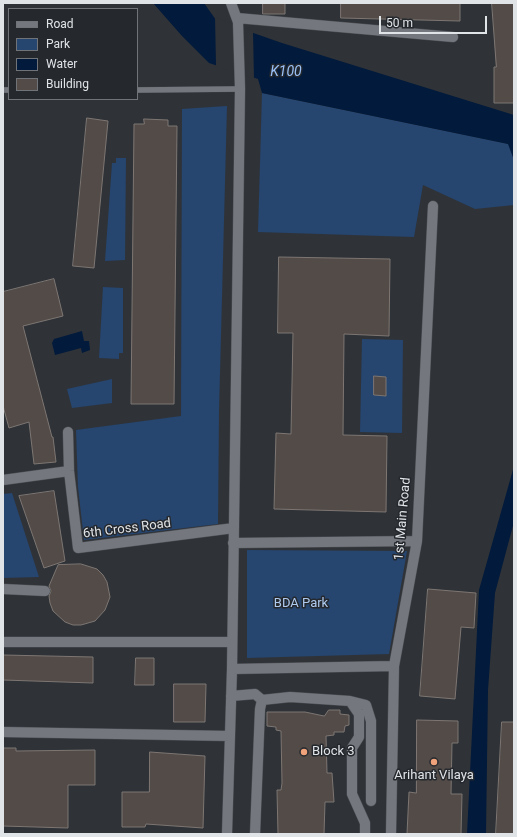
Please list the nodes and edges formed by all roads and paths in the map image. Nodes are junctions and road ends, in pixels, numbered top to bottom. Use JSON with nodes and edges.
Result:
{"nodes":[{"id":1,"x":231,"y":3,"type":"edge"},
{"id":2,"x":238,"y":20,"type":"junction"},
{"id":3,"x":454,"y":37,"type":"dead end"},
{"id":4,"x":240,"y":89,"type":"junction"},
{"id":5,"x":138,"y":90,"type":"edge"},
{"id":6,"x":433,"y":206,"type":"dead end"},
{"id":7,"x":68,"y":432,"type":"dead end"},
{"id":8,"x":69,"y":471,"type":"junction"},
{"id":9,"x":3,"y":480,"type":"edge"},
{"id":10,"x":234,"y":528,"type":"junction"},
{"id":11,"x":417,"y":541,"type":"junction"},
{"id":12,"x":233,"y":543,"type":"junction"},
{"id":13,"x":3,"y":589,"type":"edge"},
{"id":14,"x":45,"y":591,"type":"dead end"},
{"id":15,"x":3,"y":642,"type":"edge"},
{"id":16,"x":232,"y":642,"type":"junction"},
{"id":17,"x":394,"y":666,"type":"junction"},
{"id":18,"x":232,"y":669,"type":"junction"},
{"id":19,"x":231,"y":696,"type":"junction"},
{"id":20,"x":262,"y":700,"type":"junction"},
{"id":21,"x":350,"y":701,"type":"junction"},
{"id":22,"x":3,"y":732,"type":"edge"},
{"id":23,"x":230,"y":736,"type":"junction"},
{"id":24,"x":371,"y":800,"type":"dead end"},
{"id":25,"x":227,"y":834,"type":"edge"},
{"id":26,"x":255,"y":834,"type":"edge"},
{"id":27,"x":365,"y":834,"type":"edge"},
{"id":28,"x":391,"y":834,"type":"edge"}],
"edges":[{"from":1,"to":2,"type":"street"},
{"from":2,"to":3,"type":"street"},
{"from":2,"to":4,"type":"street"},
{"from":4,"to":5,"type":"lane"},
{"from":4,"to":10,"type":"street"},
{"from":6,"to":11,"type":"street","name":"1st Main Road"},
{"from":7,"to":8,"type":"street"},
{"from":8,"to":9,"type":"street"},
{"from":8,"to":10,"type":"street","name":"6th Cross Road"},
{"from":10,"to":12,"type":"street"},
{"from":11,"to":12,"type":"street"},
{"from":11,"to":17,"type":"street","name":"1st Main Road"},
{"from":12,"to":16,"type":"street"},
{"from":13,"to":14,"type":"street"},
{"from":15,"to":16,"type":"street"},
{"from":16,"to":18,"type":"street"},
{"from":17,"to":18,"type":"street"},
{"from":17,"to":28,"type":"street","name":"1st Main Road"},
{"from":18,"to":19,"type":"street"},
{"from":19,"to":20,"type":"street"},
{"from":19,"to":23,"type":"street"},
{"from":20,"to":21,"type":"street"},
{"from":20,"to":26,"type":"street"},
{"from":21,"to":24,"type":"street"},
{"from":21,"to":27,"type":"street"},
{"from":22,"to":23,"type":"street"},
{"from":23,"to":25,"type":"street"}]}
